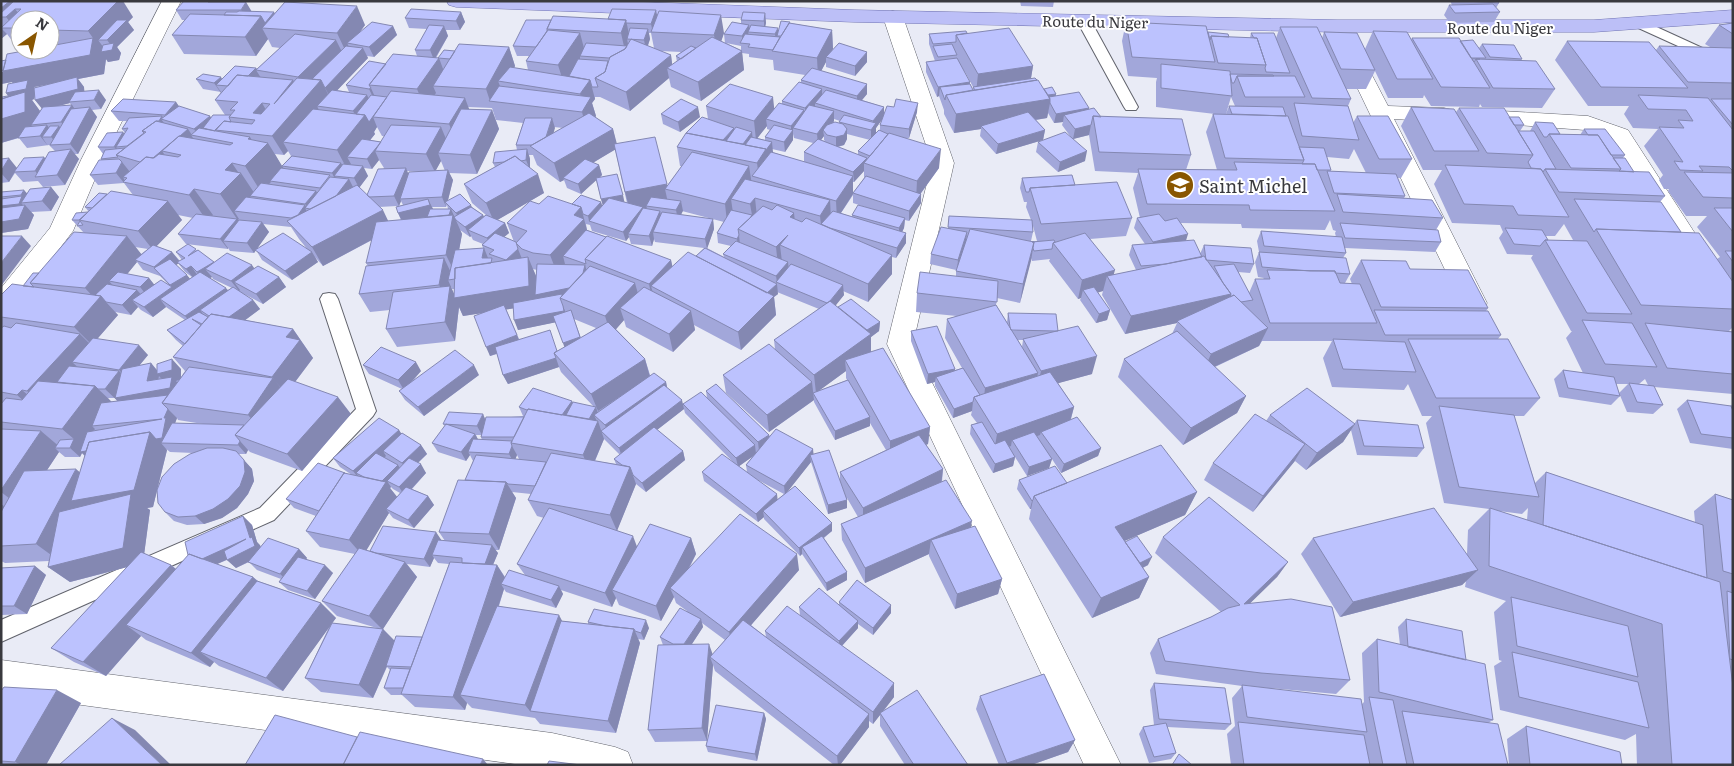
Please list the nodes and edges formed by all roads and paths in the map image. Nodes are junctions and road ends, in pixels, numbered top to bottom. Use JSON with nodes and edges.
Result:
{"nodes":[{"id":1,"x":172,"y":1,"type":"edge"},
{"id":2,"x":456,"y":1,"type":"edge"},
{"id":3,"x":1733,"y":16,"type":"edge"},
{"id":4,"x":893,"y":17,"type":"junction"},
{"id":5,"x":1084,"y":21,"type":"junction"},
{"id":6,"x":1639,"y":23,"type":"junction"},
{"id":7,"x":1337,"y":26,"type":"junction"},
{"id":8,"x":1733,"y":67,"type":"edge"},
{"id":9,"x":1131,"y":107,"type":"dead end"},
{"id":10,"x":1380,"y":112,"type":"junction"},
{"id":11,"x":329,"y":299,"type":"dead end"},
{"id":12,"x":1,"y":306,"type":"edge"},
{"id":13,"x":1733,"y":313,"type":"edge"},
{"id":14,"x":1484,"y":321,"type":"edge"},
{"id":15,"x":1,"y":631,"type":"edge"},
{"id":16,"x":1,"y":677,"type":"edge"},
{"id":17,"x":615,"y":765,"type":"edge"},
{"id":18,"x":1103,"y":765,"type":"edge"}],
"edges":[{"from":1,"to":12,"type":"street"},
{"from":2,"to":4,"type":"main road","name":"Route du Niger"},
{"from":3,"to":6,"type":"main road","name":"Route du Niger"},
{"from":4,"to":5,"type":"main road","name":"Route du Niger"},
{"from":4,"to":18,"type":"street"},
{"from":5,"to":7,"type":"main road","name":"Route du Niger"},
{"from":5,"to":9,"type":"lane"},
{"from":6,"to":7,"type":"main road","name":"Route du Niger"},
{"from":6,"to":8,"type":"lane"},
{"from":7,"to":10,"type":"street"},
{"from":10,"to":13,"type":"street"},
{"from":10,"to":14,"type":"street"},
{"from":11,"to":15,"type":"lane"},
{"from":16,"to":17,"type":"street"}]}
